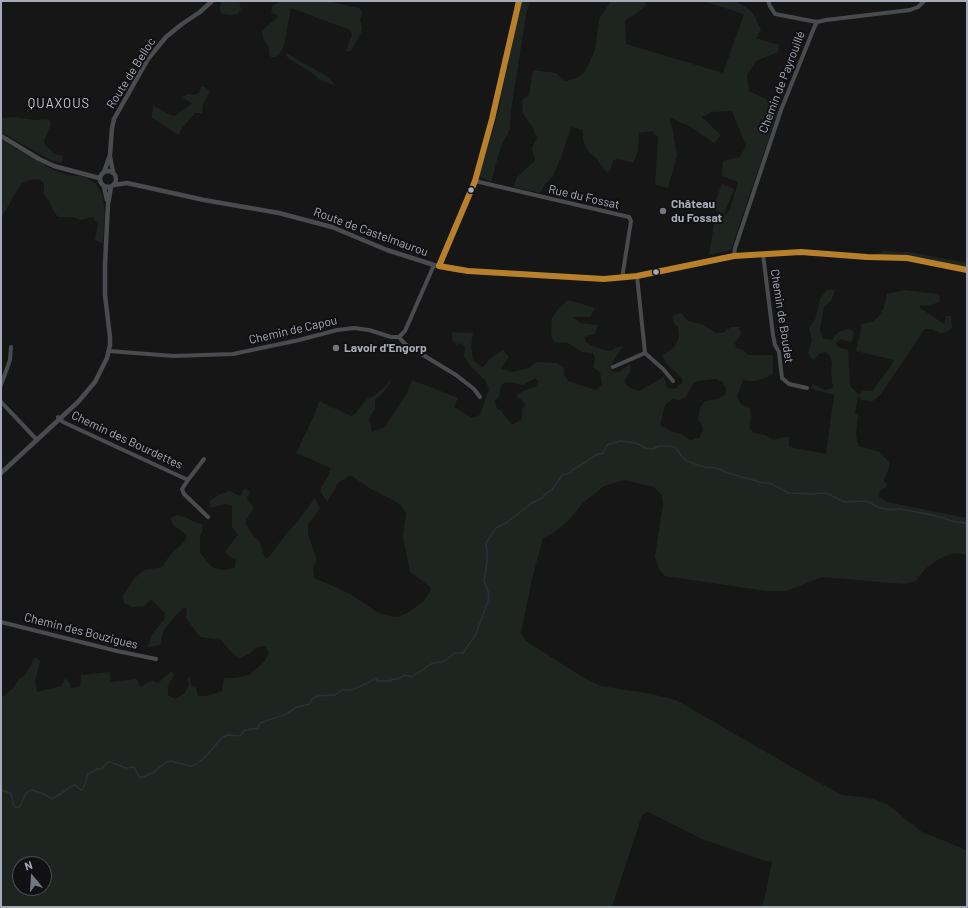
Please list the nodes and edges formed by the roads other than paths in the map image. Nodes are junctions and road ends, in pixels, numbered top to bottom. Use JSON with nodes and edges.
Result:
{"nodes":[{"id":1,"x":212,"y":1,"type":"edge"},
{"id":2,"x":519,"y":1,"type":"edge"},
{"id":3,"x":768,"y":1,"type":"edge"},
{"id":4,"x":924,"y":1,"type":"edge"},
{"id":5,"x":817,"y":22,"type":"junction"},
{"id":6,"x":1,"y":136,"type":"edge"},
{"id":7,"x":110,"y":155,"type":"junction"},
{"id":8,"x":104,"y":172,"type":"junction"},
{"id":9,"x":114,"y":174,"type":"junction"},
{"id":10,"x":99,"y":178,"type":"junction"},
{"id":11,"x":475,"y":181,"type":"junction"},
{"id":12,"x":127,"y":183,"type":"junction"},
{"id":13,"x":113,"y":186,"type":"junction"},
{"id":14,"x":104,"y":187,"type":"junction"},
{"id":15,"x":108,"y":204,"type":"junction"},
{"id":16,"x":763,"y":254,"type":"junction"},
{"id":17,"x":734,"y":256,"type":"junction"},
{"id":18,"x":437,"y":266,"type":"junction"},
{"id":19,"x":967,"y":270,"type":"edge"},
{"id":20,"x":637,"y":276,"type":"junction"},
{"id":21,"x":623,"y":278,"type":"junction"},
{"id":22,"x":399,"y":337,"type":"junction"},
{"id":23,"x":11,"y":347,"type":"dead end"},
{"id":24,"x":109,"y":351,"type":"junction"},
{"id":25,"x":645,"y":353,"type":"junction"},
{"id":26,"x":613,"y":367,"type":"dead end"},
{"id":27,"x":673,"y":381,"type":"dead end"},
{"id":28,"x":1,"y":385,"type":"edge"},
{"id":29,"x":807,"y":388,"type":"dead end"},
{"id":30,"x":480,"y":396,"type":"dead end"},
{"id":31,"x":1,"y":402,"type":"edge"},
{"id":32,"x":59,"y":418,"type":"junction"},
{"id":33,"x":36,"y":439,"type":"junction"},
{"id":34,"x":204,"y":459,"type":"dead end"},
{"id":35,"x":1,"y":471,"type":"edge"},
{"id":36,"x":188,"y":480,"type":"junction"},
{"id":37,"x":208,"y":517,"type":"dead end"},
{"id":38,"x":1,"y":622,"type":"edge"},
{"id":39,"x":156,"y":659,"type":"dead end"}],
"edges":[{"from":1,"to":7,"type":"street","name":"Route de Belloc"},
{"from":2,"to":11,"type":"street"},
{"from":3,"to":5,"type":"street"},
{"from":4,"to":5,"type":"street","name":"Chemin de Payrouillé"},
{"from":5,"to":17,"type":"street","name":"Chemin de Payrouillé"},
{"from":6,"to":10,"type":"street"},
{"from":7,"to":8,"type":"street","name":"Route de Belloc"},
{"from":7,"to":9,"type":"street","name":"Route de Belloc"},
{"from":8,"to":9,"type":"street"},
{"from":8,"to":10,"type":"street","name":"Route de Belloc"},
{"from":9,"to":12,"type":"street","name":"Route de Castelmaurou"},
{"from":9,"to":13,"type":"street","name":"Route de Belloc"},
{"from":10,"to":14,"type":"street"},
{"from":11,"to":18,"type":"street"},
{"from":11,"to":21,"type":"street","name":"Rue du Fossat"},
{"from":12,"to":13,"type":"street","name":"Route de Castelmaurou"},
{"from":12,"to":18,"type":"street","name":"Route de Castelmaurou"},
{"from":13,"to":14,"type":"street"},
{"from":13,"to":15,"type":"street","name":"Route de Belloc"},
{"from":14,"to":15,"type":"street"},
{"from":15,"to":24,"type":"street"},
{"from":16,"to":17,"type":"street","name":"Route de Castelmaurou"},
{"from":16,"to":19,"type":"street","name":"Route de Castelmaurou"},
{"from":16,"to":29,"type":"street","name":"Chemin de Boudet"},
{"from":17,"to":20,"type":"street","name":"Route de Castelmaurou"},
{"from":18,"to":21,"type":"street","name":"Route de Castelmaurou"},
{"from":18,"to":22,"type":"street"},
{"from":20,"to":21,"type":"street","name":"Route de Castelmaurou"},
{"from":20,"to":25,"type":"street"},
{"from":22,"to":24,"type":"street","name":"Chemin de Capou"},
{"from":22,"to":30,"type":"street"},
{"from":23,"to":28,"type":"street"},
{"from":24,"to":32,"type":"street"},
{"from":25,"to":26,"type":"street"},
{"from":25,"to":27,"type":"street"},
{"from":31,"to":33,"type":"street"},
{"from":32,"to":33,"type":"street"},
{"from":32,"to":36,"type":"street","name":"Chemin des Bourdettes"},
{"from":33,"to":35,"type":"street"},
{"from":34,"to":36,"type":"street","name":"Chemin des Bourdettes"},
{"from":36,"to":37,"type":"street","name":"Chemin des Bourdettes"},
{"from":38,"to":39,"type":"street","name":"Chemin des Bouzigues"}]}
